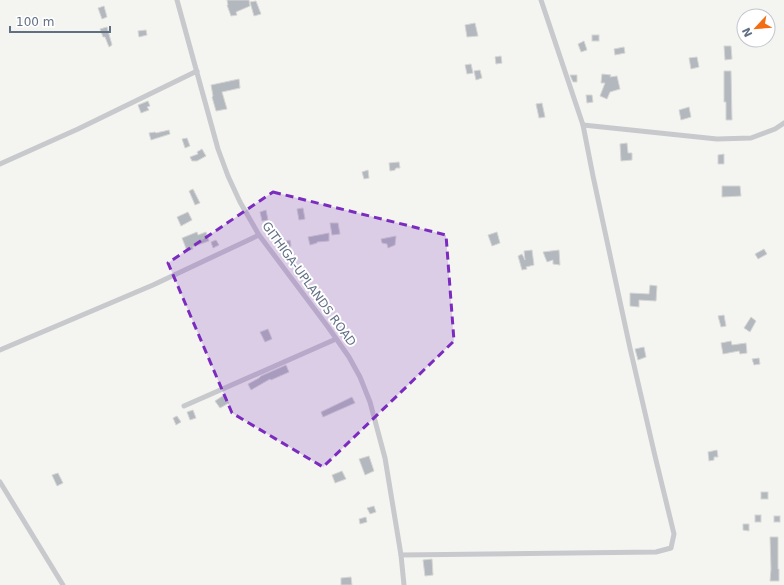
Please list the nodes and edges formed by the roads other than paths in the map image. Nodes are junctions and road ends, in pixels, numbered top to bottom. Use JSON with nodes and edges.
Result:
{"nodes":[{"id":1,"x":177,"y":0,"type":"edge"},
{"id":2,"x":541,"y":0,"type":"edge"},
{"id":3,"x":197,"y":71,"type":"junction"},
{"id":4,"x":784,"y":124,"type":"edge"},
{"id":5,"x":583,"y":125,"type":"junction"},
{"id":6,"x":0,"y":164,"type":"edge"},
{"id":7,"x":259,"y":235,"type":"junction"},
{"id":8,"x":336,"y":339,"type":"junction"},
{"id":9,"x":0,"y":350,"type":"edge"},
{"id":10,"x":184,"y":406,"type":"dead end"},
{"id":11,"x":0,"y":482,"type":"edge"},
{"id":12,"x":401,"y":555,"type":"junction"},
{"id":13,"x":63,"y":585,"type":"edge"},
{"id":14,"x":404,"y":585,"type":"edge"}],
"edges":[{"from":1,"to":3,"type":"street","name":"GITHIGA-UPLANDS ROAD"},
{"from":2,"to":5,"type":"street"},
{"from":3,"to":6,"type":"street"},
{"from":3,"to":7,"type":"street","name":"GITHIGA-UPLANDS ROAD"},
{"from":4,"to":5,"type":"street"},
{"from":5,"to":12,"type":"street"},
{"from":7,"to":8,"type":"street","name":"GITHIGA-UPLANDS ROAD"},
{"from":7,"to":9,"type":"street"},
{"from":8,"to":10,"type":"street"},
{"from":8,"to":12,"type":"street","name":"GITHIGA-UPLANDS ROAD"},
{"from":11,"to":13,"type":"street"},
{"from":12,"to":14,"type":"street","name":"GITHIGA-UPLANDS ROAD"}]}
